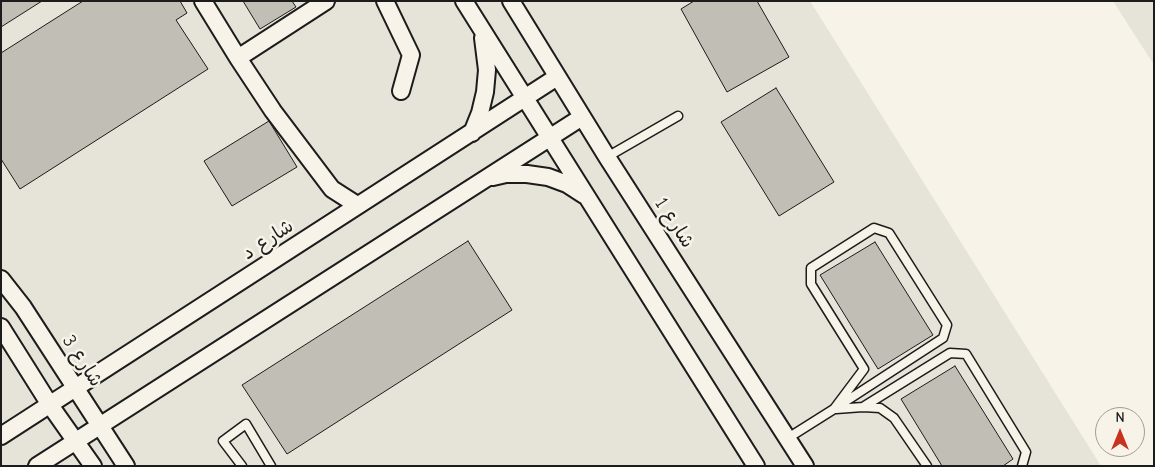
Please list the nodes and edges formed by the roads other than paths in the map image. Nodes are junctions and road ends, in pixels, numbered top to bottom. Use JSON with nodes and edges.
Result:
{"nodes":[{"id":1,"x":203,"y":1,"type":"edge"},
{"id":2,"x":326,"y":1,"type":"edge"},
{"id":3,"x":385,"y":1,"type":"edge"},
{"id":4,"x":464,"y":1,"type":"edge"},
{"id":5,"x":510,"y":1,"type":"edge"},
{"id":6,"x":481,"y":28,"type":"junction"},
{"id":7,"x":238,"y":58,"type":"junction"},
{"id":8,"x":557,"y":77,"type":"junction"},
{"id":9,"x":401,"y":91,"type":"dead end"},
{"id":10,"x":525,"y":99,"type":"junction"},
{"id":11,"x":678,"y":116,"type":"dead end"},
{"id":12,"x":582,"y":117,"type":"junction"},
{"id":13,"x":472,"y":133,"type":"junction"},
{"id":14,"x":550,"y":138,"type":"junction"},
{"id":15,"x":607,"y":157,"type":"junction"},
{"id":16,"x":486,"y":179,"type":"junction"},
{"id":17,"x":585,"y":196,"type":"junction"},
{"id":18,"x":357,"y":205,"type":"junction"},
{"id":19,"x":1,"y":279,"type":"edge"},
{"id":20,"x":1,"y":327,"type":"edge"},
{"id":21,"x":76,"y":388,"type":"junction"},
{"id":22,"x":50,"y":405,"type":"junction"},
{"id":23,"x":863,"y":407,"type":"junction"},
{"id":24,"x":834,"y":409,"type":"junction"},
{"id":25,"x":100,"y":425,"type":"junction"},
{"id":26,"x":1,"y":436,"type":"edge"},
{"id":27,"x":788,"y":438,"type":"junction"},
{"id":28,"x":76,"y":441,"type":"junction"},
{"id":29,"x":37,"y":466,"type":"edge"},
{"id":30,"x":94,"y":466,"type":"edge"},
{"id":31,"x":126,"y":466,"type":"edge"},
{"id":32,"x":242,"y":466,"type":"edge"},
{"id":33,"x":271,"y":466,"type":"edge"},
{"id":34,"x":756,"y":466,"type":"edge"},
{"id":35,"x":805,"y":466,"type":"edge"},
{"id":36,"x":928,"y":466,"type":"edge"},
{"id":37,"x":1022,"y":466,"type":"edge"}],
"edges":[{"from":1,"to":7,"type":"street"},
{"from":2,"to":7,"type":"street"},
{"from":3,"to":9,"type":"street"},
{"from":4,"to":6,"type":"street"},
{"from":5,"to":8,"type":"street","name":"شارع 1"},
{"from":6,"to":10,"type":"street"},
{"from":6,"to":13,"type":"street"},
{"from":7,"to":18,"type":"street"},
{"from":8,"to":10,"type":"street","name":"شارع د"},
{"from":8,"to":12,"type":"street","name":"شارع 1"},
{"from":10,"to":13,"type":"street","name":"شارع د"},
{"from":10,"to":14,"type":"street"},
{"from":11,"to":15,"type":"lane"},
{"from":12,"to":14,"type":"street"},
{"from":12,"to":15,"type":"street","name":"شارع 1"},
{"from":13,"to":18,"type":"street","name":"شارع د"},
{"from":14,"to":16,"type":"street"},
{"from":14,"to":17,"type":"street"},
{"from":15,"to":27,"type":"street","name":"شارع 1"},
{"from":16,"to":17,"type":"street"},
{"from":16,"to":25,"type":"street"},
{"from":17,"to":34,"type":"street"},
{"from":18,"to":21,"type":"street","name":"شارع د"},
{"from":19,"to":21,"type":"street","name":"شارع 3"},
{"from":20,"to":22,"type":"street"},
{"from":21,"to":22,"type":"street","name":"شارع د"},
{"from":21,"to":25,"type":"street","name":"شارع 3"},
{"from":22,"to":26,"type":"street","name":"شارع د"},
{"from":22,"to":28,"type":"street"},
{"from":23,"to":24,"type":"lane"},
{"from":23,"to":36,"type":"lane"},
{"from":23,"to":37,"type":"lane"},
{"from":24,"to":24,"type":"lane"},
{"from":24,"to":27,"type":"lane"},
{"from":25,"to":28,"type":"street"},
{"from":25,"to":31,"type":"street","name":"شارع 3"},
{"from":27,"to":35,"type":"street","name":"شارع 1"},
{"from":28,"to":29,"type":"street"},
{"from":28,"to":30,"type":"street"},
{"from":32,"to":33,"type":"lane"}]}
